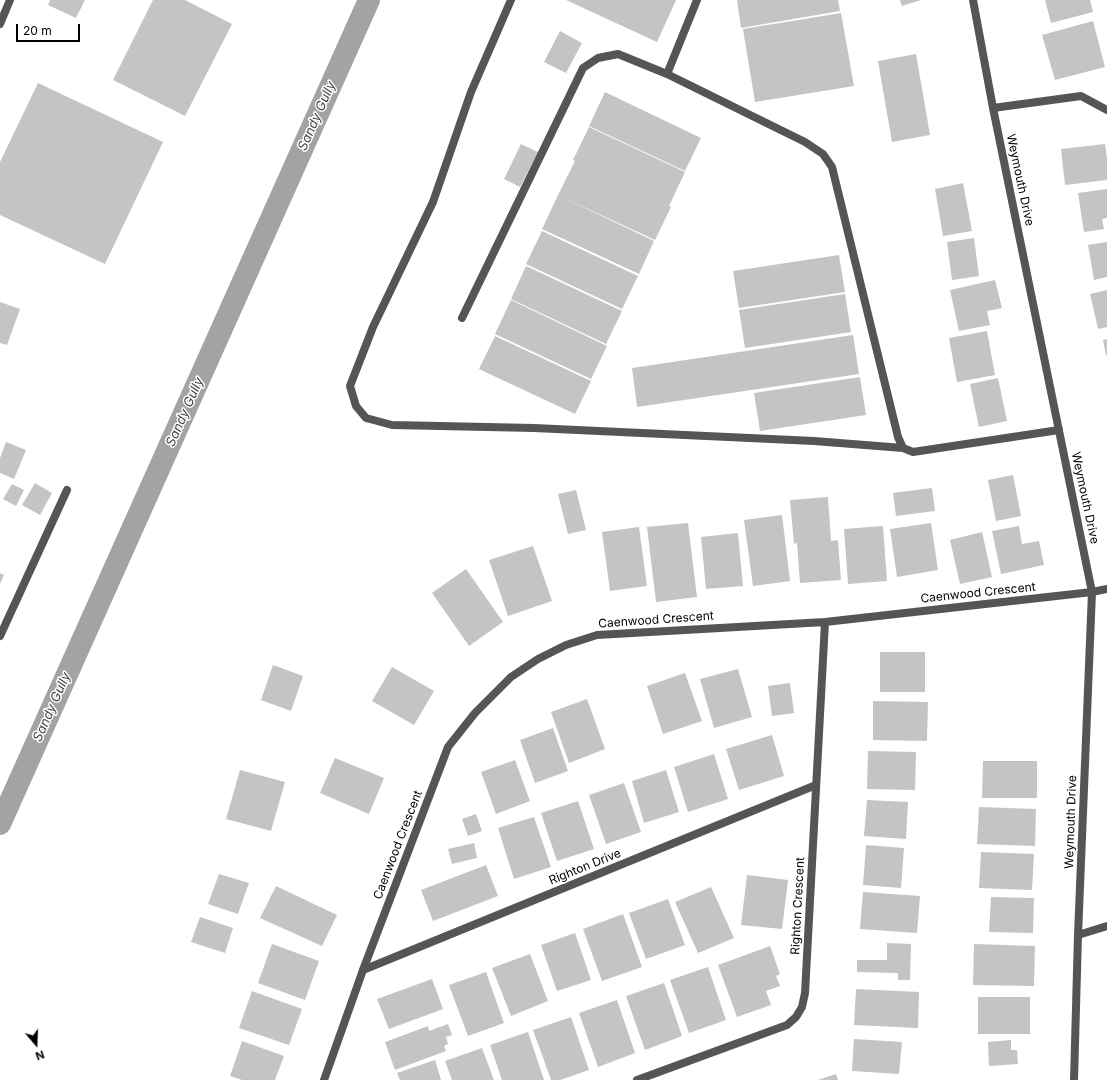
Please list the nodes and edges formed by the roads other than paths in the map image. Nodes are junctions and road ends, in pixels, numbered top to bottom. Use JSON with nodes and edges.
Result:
{"nodes":[{"id":1,"x":10,"y":0,"type":"edge"},
{"id":2,"x":511,"y":0,"type":"edge"},
{"id":3,"x":697,"y":0,"type":"edge"},
{"id":4,"x":973,"y":0,"type":"edge"},
{"id":5,"x":0,"y":24,"type":"edge"},
{"id":6,"x":667,"y":74,"type":"junction"},
{"id":7,"x":992,"y":108,"type":"junction"},
{"id":8,"x":1107,"y":110,"type":"edge"},
{"id":9,"x":462,"y":318,"type":"dead end"},
{"id":10,"x":1059,"y":430,"type":"junction"},
{"id":11,"x":904,"y":448,"type":"junction"},
{"id":12,"x":67,"y":490,"type":"dead end"},
{"id":13,"x":1107,"y":589,"type":"edge"},
{"id":14,"x":1092,"y":592,"type":"junction"},
{"id":15,"x":824,"y":622,"type":"junction"},
{"id":16,"x":0,"y":636,"type":"edge"},
{"id":17,"x":816,"y":785,"type":"junction"},
{"id":18,"x":1107,"y":926,"type":"edge"},
{"id":19,"x":1078,"y":935,"type":"junction"},
{"id":20,"x":363,"y":970,"type":"junction"},
{"id":21,"x":324,"y":1080,"type":"edge"},
{"id":22,"x":637,"y":1080,"type":"edge"},
{"id":23,"x":1074,"y":1080,"type":"edge"}],
"edges":[{"from":1,"to":5,"type":"street"},
{"from":2,"to":11,"type":"street"},
{"from":3,"to":6,"type":"street"},
{"from":4,"to":7,"type":"street","name":"Weymouth Drive"},
{"from":6,"to":9,"type":"street"},
{"from":6,"to":11,"type":"street"},
{"from":7,"to":8,"type":"street"},
{"from":7,"to":10,"type":"street","name":"Weymouth Drive"},
{"from":10,"to":11,"type":"street"},
{"from":10,"to":14,"type":"street","name":"Weymouth Drive"},
{"from":12,"to":16,"type":"street"},
{"from":13,"to":14,"type":"street","name":"Caenwood Crescent"},
{"from":14,"to":15,"type":"street","name":"Caenwood Crescent"},
{"from":14,"to":19,"type":"street","name":"Weymouth Drive"},
{"from":15,"to":17,"type":"street","name":"Righton Crescent"},
{"from":15,"to":20,"type":"street","name":"Caenwood Crescent"},
{"from":17,"to":20,"type":"street","name":"Righton Drive"},
{"from":17,"to":22,"type":"street","name":"Righton Crescent"},
{"from":18,"to":19,"type":"street"},
{"from":19,"to":23,"type":"street","name":"Weymouth Drive"},
{"from":20,"to":21,"type":"street","name":"Caenwood Crescent"}]}
